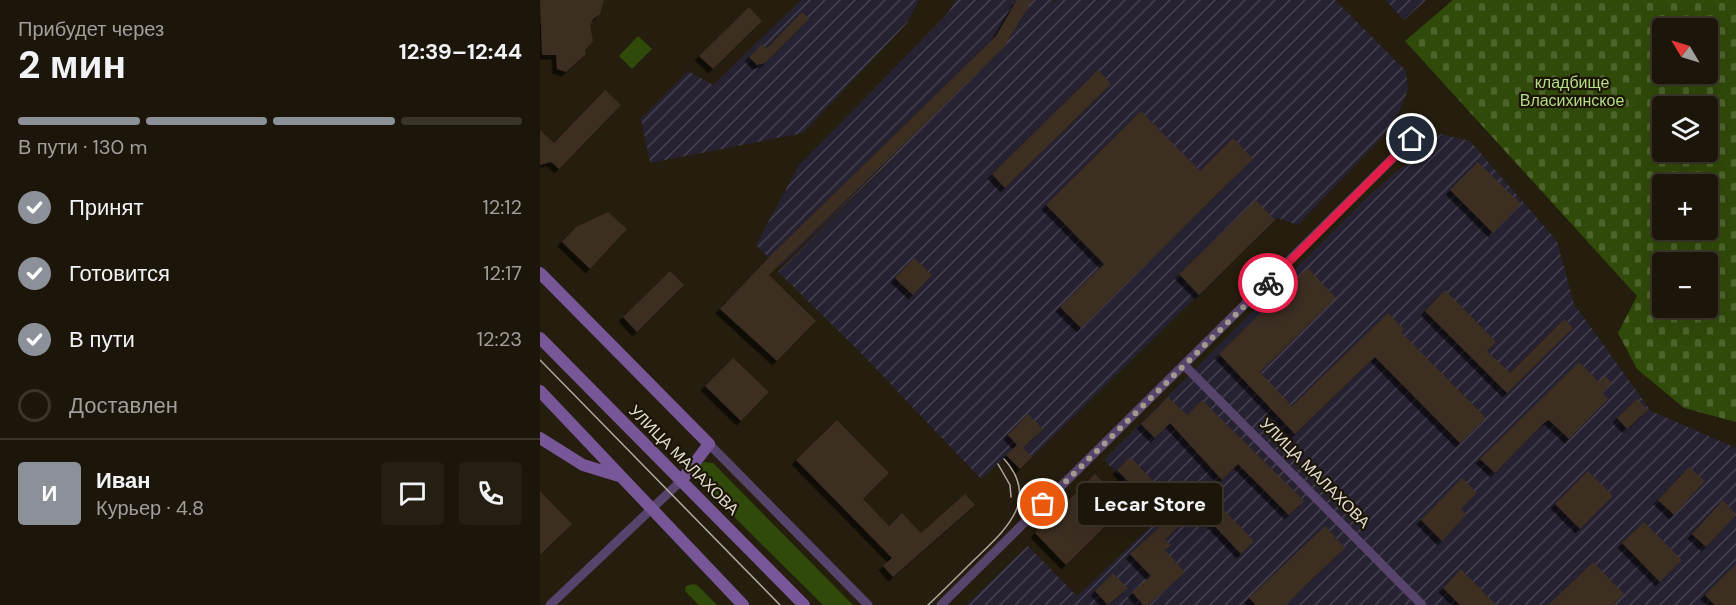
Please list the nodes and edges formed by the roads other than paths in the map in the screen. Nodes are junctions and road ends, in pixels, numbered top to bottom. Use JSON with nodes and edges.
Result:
{"nodes":[{"id":1,"x":1412,"y":139,"type":"dead end"},
{"id":2,"x":540,"y":273,"type":"edge"},
{"id":3,"x":540,"y":338,"type":"edge"},
{"id":4,"x":1184,"y":364,"type":"junction"},
{"id":5,"x":540,"y":391,"type":"edge"},
{"id":6,"x":540,"y":438,"type":"edge"},
{"id":7,"x":709,"y":444,"type":"junction"},
{"id":8,"x":621,"y":476,"type":"junction"},
{"id":9,"x":681,"y":481,"type":"junction"},
{"id":10,"x":653,"y":510,"type":"junction"},
{"id":11,"x":550,"y":605,"type":"edge"},
{"id":12,"x":743,"y":605,"type":"edge"},
{"id":13,"x":804,"y":605,"type":"edge"},
{"id":14,"x":868,"y":605,"type":"edge"},
{"id":15,"x":941,"y":605,"type":"edge"},
{"id":16,"x":1422,"y":605,"type":"edge"}],
"edges":[{"from":1,"to":4,"type":"street"},
{"from":2,"to":7,"type":"main road"},
{"from":3,"to":9,"type":"main road","name":"УЛИЦА МАЛАХОВА"},
{"from":4,"to":15,"type":"street"},
{"from":4,"to":16,"type":"street","name":"УЛИЦА МАЛАХОВА"},
{"from":5,"to":8,"type":"main road"},
{"from":6,"to":8,"type":"main road"},
{"from":7,"to":9,"type":"main road"},
{"from":7,"to":14,"type":"street"},
{"from":8,"to":10,"type":"main road"},
{"from":9,"to":10,"type":"street"},
{"from":9,"to":13,"type":"main road","name":"УЛИЦА МАЛАХОВА"},
{"from":10,"to":11,"type":"street"},
{"from":10,"to":12,"type":"main road"}]}
